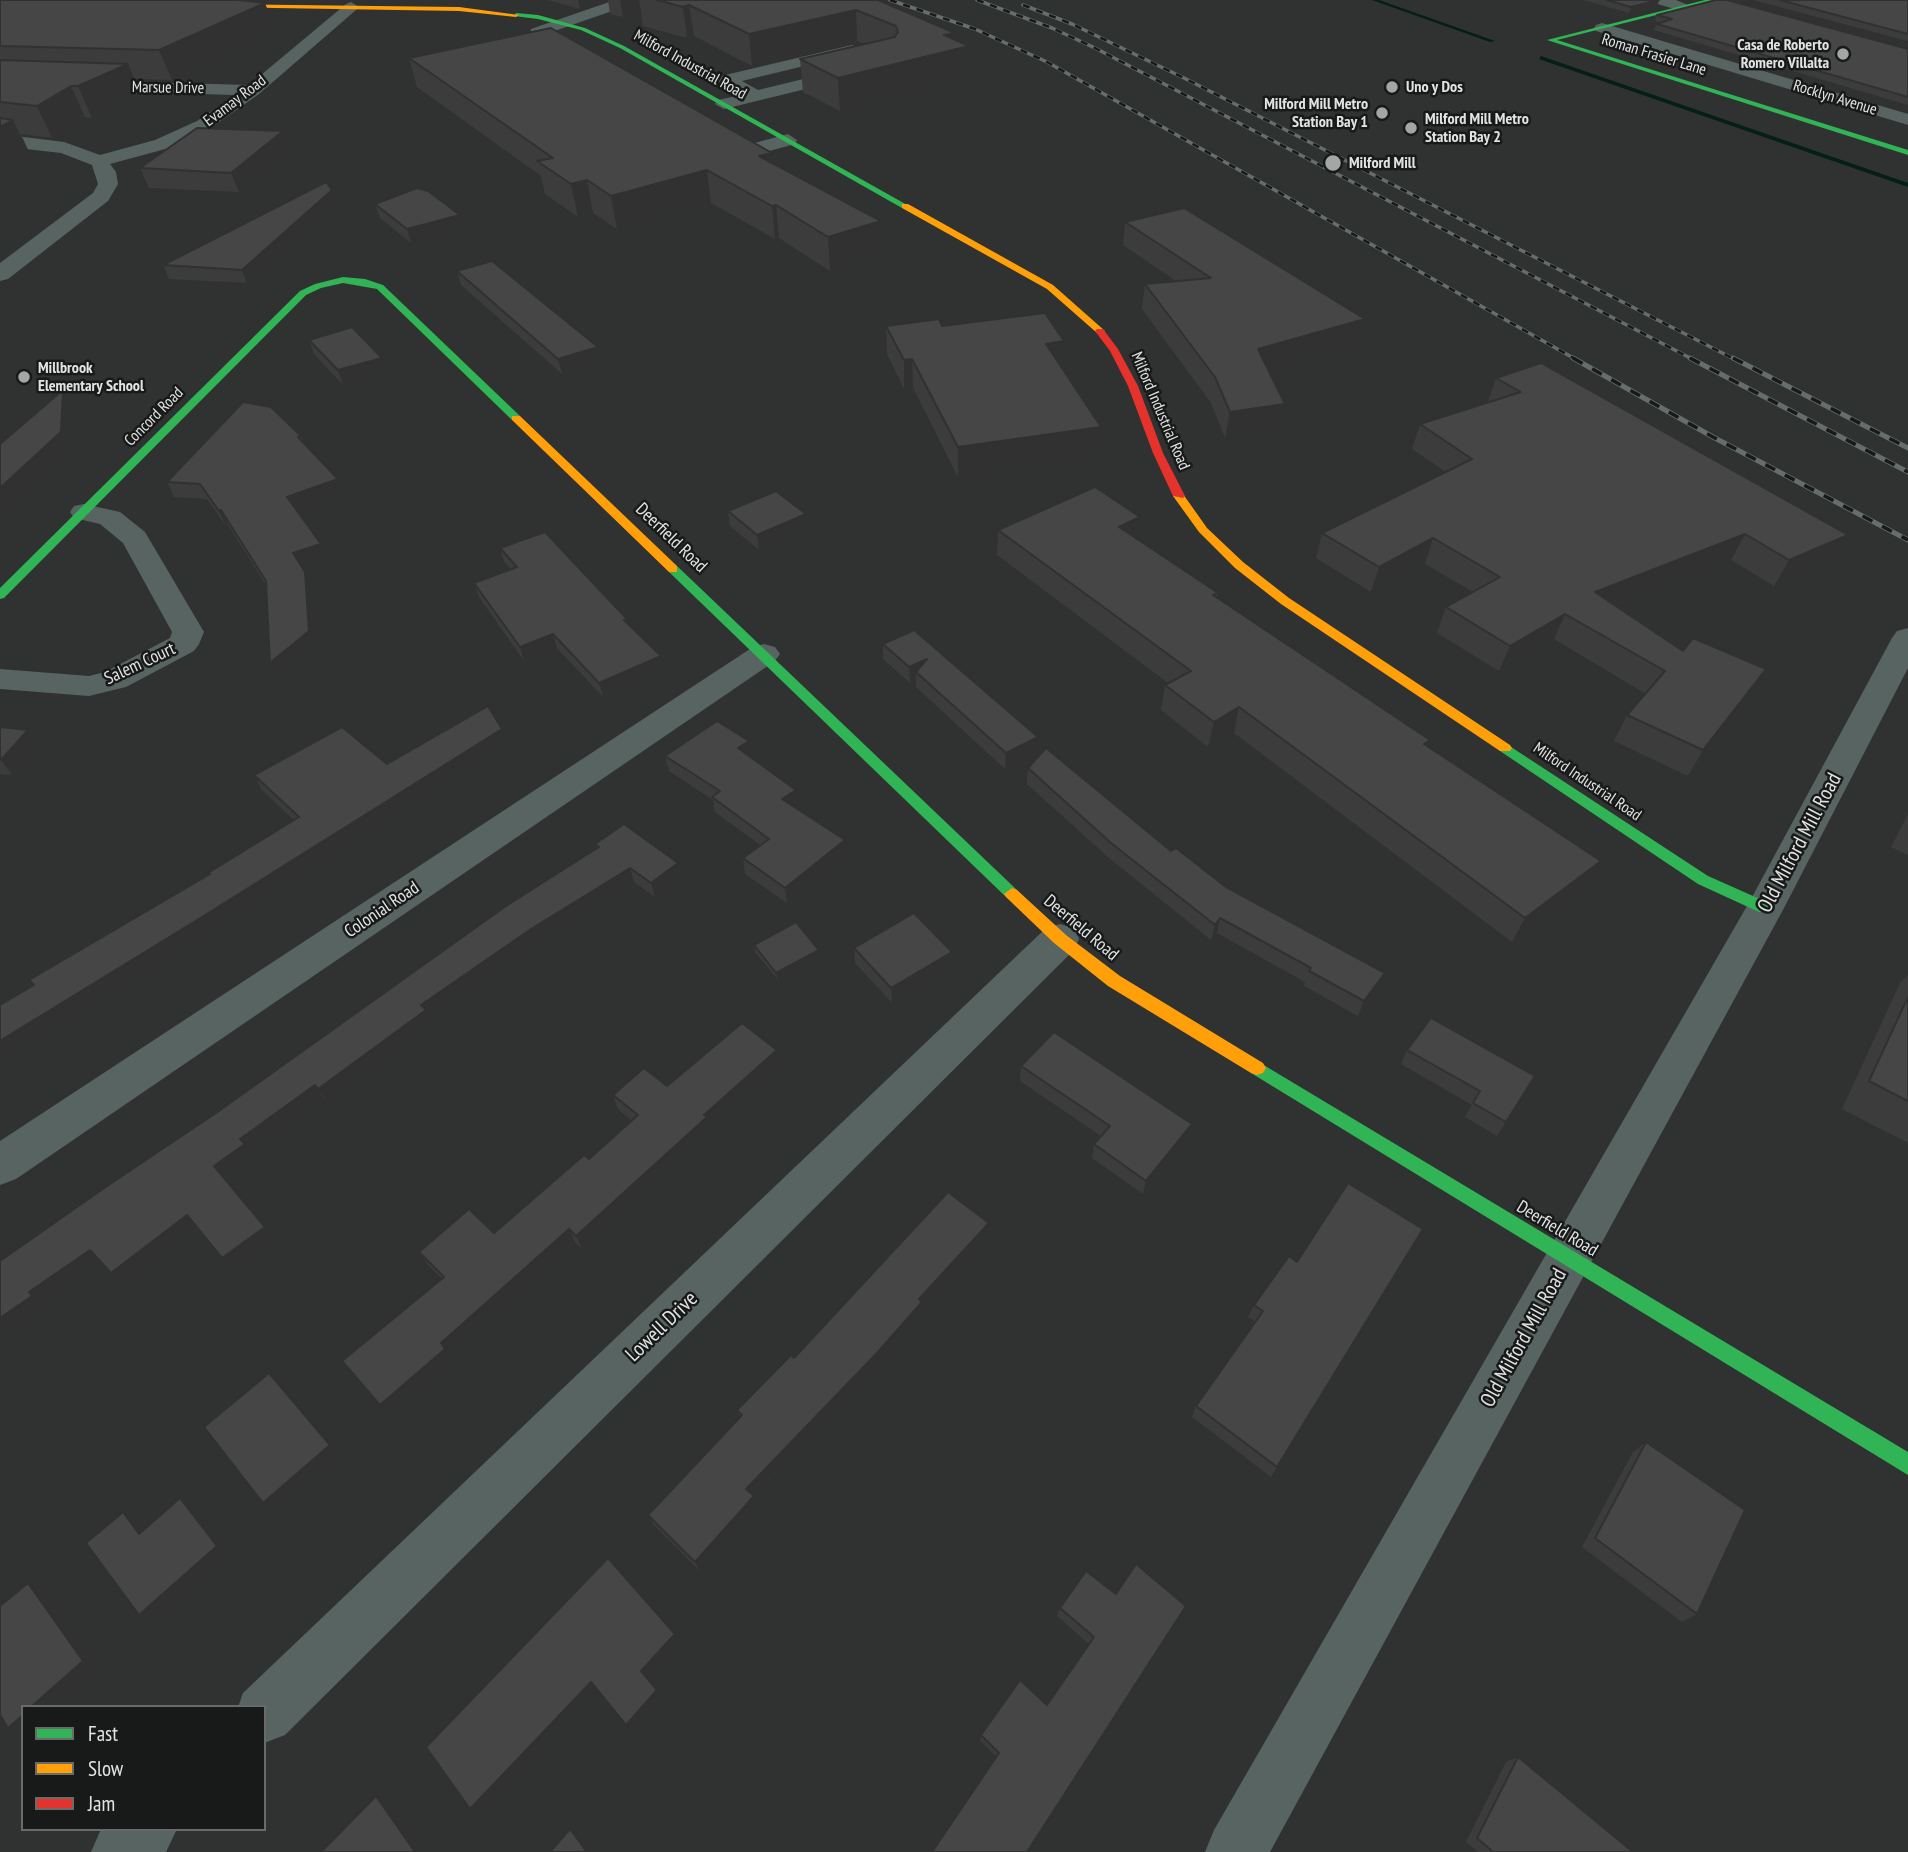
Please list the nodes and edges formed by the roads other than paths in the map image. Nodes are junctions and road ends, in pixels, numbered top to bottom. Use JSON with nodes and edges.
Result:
{"nodes":[{"id":1,"x":630,"y":0,"type":"edge"},
{"id":2,"x":1659,"y":0,"type":"edge"},
{"id":3,"x":1713,"y":0,"type":"edge"},
{"id":4,"x":201,"y":5,"type":"edge"},
{"id":5,"x":351,"y":7,"type":"junction"},
{"id":6,"x":1685,"y":7,"type":"junction"},
{"id":7,"x":585,"y":15,"type":"junction"},
{"id":8,"x":562,"y":22,"type":"junction"},
{"id":9,"x":611,"y":22,"type":"dead end"},
{"id":10,"x":1602,"y":28,"type":"junction"},
{"id":11,"x":592,"y":62,"type":"edge"},
{"id":12,"x":0,"y":83,"type":"edge"},
{"id":13,"x":253,"y":90,"type":"junction"},
{"id":14,"x":756,"y":96,"type":"junction"},
{"id":15,"x":724,"y":104,"type":"junction"},
{"id":16,"x":1908,"y":120,"type":"edge"},
{"id":17,"x":698,"y":124,"type":"edge"},
{"id":18,"x":0,"y":140,"type":"edge"},
{"id":19,"x":788,"y":140,"type":"junction"},
{"id":20,"x":1908,"y":153,"type":"edge"},
{"id":21,"x":99,"y":161,"type":"junction"},
{"id":22,"x":0,"y":274,"type":"edge"},
{"id":23,"x":343,"y":280,"type":"joint"},
{"id":24,"x":84,"y":512,"type":"junction"},
{"id":25,"x":0,"y":595,"type":"edge"},
{"id":26,"x":1908,"y":638,"type":"edge"},
{"id":27,"x":764,"y":654,"type":"junction"},
{"id":28,"x":0,"y":679,"type":"edge"},
{"id":29,"x":1765,"y":908,"type":"junction"},
{"id":30,"x":1060,"y":939,"type":"junction"},
{"id":31,"x":0,"y":1166,"type":"edge"},
{"id":32,"x":1569,"y":1258,"type":"junction"},
{"id":33,"x":1908,"y":1464,"type":"edge"},
{"id":34,"x":266,"y":1712,"type":"edge"},
{"id":35,"x":144,"y":1831,"type":"edge"},
{"id":36,"x":122,"y":1852,"type":"edge"},
{"id":37,"x":1236,"y":1852,"type":"edge"}],
"edges":[{"from":1,"to":7,"type":"street"},
{"from":2,"to":6,"type":"street"},
{"from":3,"to":6,"type":"street"},
{"from":4,"to":5,"type":"street","name":"Milford Industrial Road"},
{"from":5,"to":8,"type":"street","name":"Milford Industrial Road"},
{"from":5,"to":13,"type":"street","name":"Evamay Road"},
{"from":6,"to":10,"type":"street"},
{"from":7,"to":8,"type":"street"},
{"from":7,"to":9,"type":"street"},
{"from":8,"to":11,"type":"street"},
{"from":8,"to":15,"type":"street","name":"Milford Industrial Road"},
{"from":10,"to":16,"type":"street","name":"Rocklyn Avenue"},
{"from":10,"to":20,"type":"street","name":"Roman Frasier Lane"},
{"from":12,"to":13,"type":"street","name":"Marsue Drive"},
{"from":13,"to":21,"type":"street","name":"Evamay Road"},
{"from":14,"to":14,"type":"street"},
{"from":14,"to":15,"type":"street"},
{"from":15,"to":19,"type":"street","name":"Milford Industrial Road"},
{"from":17,"to":19,"type":"street"},
{"from":18,"to":21,"type":"street"},
{"from":19,"to":29,"type":"street","name":"Milford Industrial Road"},
{"from":21,"to":22,"type":"street"},
{"from":23,"to":24,"type":"street","name":"Concord Road"},
{"from":23,"to":27,"type":"street","name":"Deerfield Road"},
{"from":24,"to":25,"type":"street","name":"Concord Road"},
{"from":24,"to":28,"type":"street","name":"Salem Court"},
{"from":26,"to":29,"type":"street","name":"Old Milford Mill Road"},
{"from":27,"to":30,"type":"street","name":"Deerfield Road"},
{"from":27,"to":31,"type":"street","name":"Colonial Road"},
{"from":29,"to":32,"type":"street","name":"Old Milford Mill Road"},
{"from":30,"to":32,"type":"street","name":"Deerfield Road"},
{"from":30,"to":34,"type":"street","name":"Lowell Drive"},
{"from":32,"to":33,"type":"street","name":"Deerfield Road"},
{"from":32,"to":37,"type":"street","name":"Old Milford Mill Road"},
{"from":35,"to":36,"type":"street"}]}
